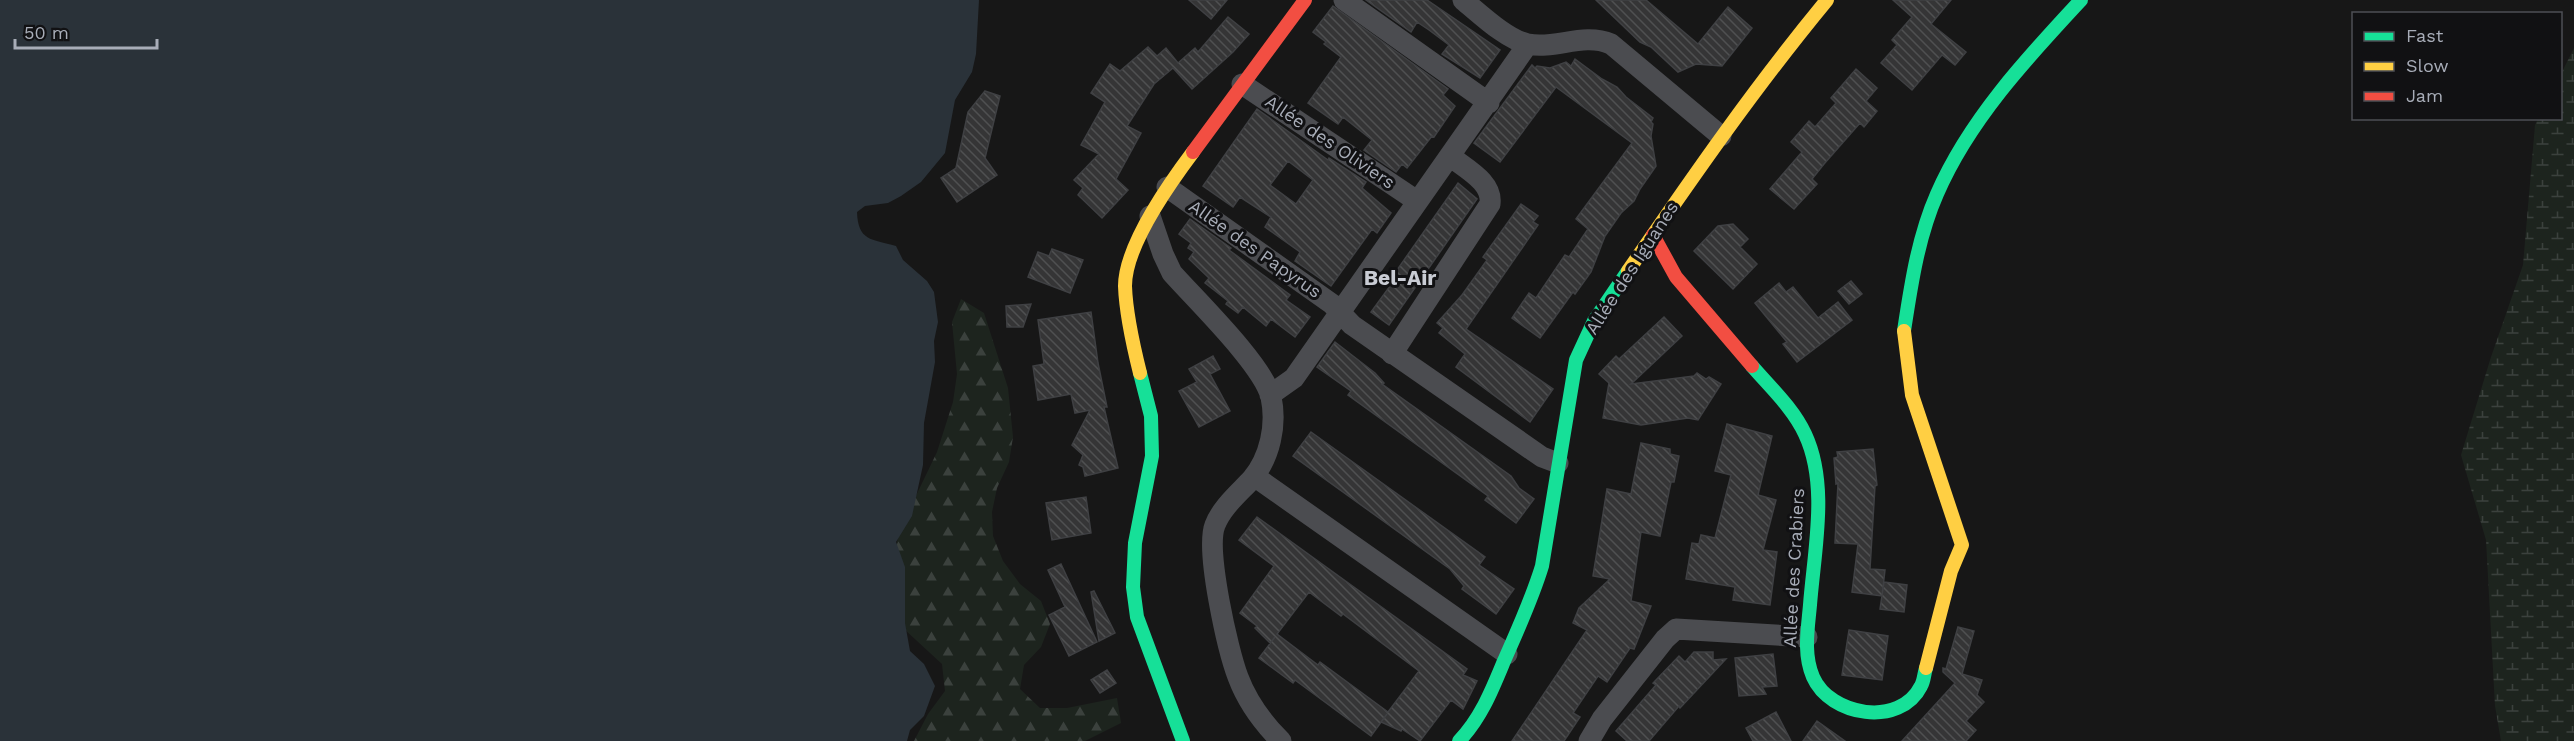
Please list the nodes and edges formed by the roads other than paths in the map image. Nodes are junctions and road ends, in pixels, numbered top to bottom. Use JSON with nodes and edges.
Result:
{"nodes":[{"id":1,"x":1305,"y":0,"type":"edge"},
{"id":2,"x":1344,"y":0,"type":"edge"},
{"id":3,"x":1463,"y":0,"type":"edge"},
{"id":4,"x":1827,"y":0,"type":"edge"},
{"id":5,"x":2081,"y":0,"type":"edge"},
{"id":6,"x":1528,"y":44,"type":"junction"},
{"id":7,"x":1242,"y":84,"type":"junction"},
{"id":8,"x":1489,"y":103,"type":"junction"},
{"id":9,"x":1721,"y":136,"type":"junction"},
{"id":10,"x":1450,"y":156,"type":"junction"},
{"id":11,"x":1167,"y":187,"type":"junction"},
{"id":12,"x":1417,"y":201,"type":"junction"},
{"id":13,"x":1150,"y":216,"type":"junction"},
{"id":14,"x":1653,"y":235,"type":"junction"},
{"id":15,"x":1341,"y":314,"type":"junction"},
{"id":16,"x":1392,"y":354,"type":"junction"},
{"id":17,"x":1270,"y":395,"type":"junction"},
{"id":18,"x":1558,"y":463,"type":"junction"},
{"id":19,"x":1254,"y":476,"type":"junction"},
{"id":20,"x":1807,"y":637,"type":"junction"},
{"id":21,"x":1507,"y":654,"type":"junction"},
{"id":22,"x":1183,"y":741,"type":"edge"},
{"id":23,"x":1281,"y":741,"type":"edge"},
{"id":24,"x":1459,"y":741,"type":"edge"},
{"id":25,"x":1589,"y":741,"type":"edge"}],
"edges":[{"from":1,"to":7,"type":"street"},
{"from":2,"to":8,"type":"street"},
{"from":3,"to":6,"type":"street"},
{"from":4,"to":9,"type":"street","name":"Allée des Iguanes"},
{"from":5,"to":20,"type":"street","name":"Allée des Crabiers"},
{"from":6,"to":8,"type":"street"},
{"from":6,"to":9,"type":"street"},
{"from":7,"to":11,"type":"street"},
{"from":7,"to":12,"type":"street","name":"Allée des Oliviers"},
{"from":8,"to":10,"type":"street"},
{"from":9,"to":14,"type":"street","name":"Allée des Iguanes"},
{"from":10,"to":12,"type":"street"},
{"from":10,"to":16,"type":"street"},
{"from":11,"to":13,"type":"street"},
{"from":11,"to":15,"type":"street","name":"Allée des Papyrus"},
{"from":12,"to":15,"type":"street"},
{"from":13,"to":17,"type":"street"},
{"from":13,"to":22,"type":"street"},
{"from":14,"to":18,"type":"street","name":"Allée des Iguanes"},
{"from":14,"to":20,"type":"street","name":"Allée des Crabiers"},
{"from":15,"to":16,"type":"street","name":"Allée des Papyrus"},
{"from":15,"to":17,"type":"street"},
{"from":16,"to":18,"type":"street","name":"Allée des Papyrus"},
{"from":17,"to":19,"type":"street"},
{"from":18,"to":21,"type":"street","name":"Allée des Iguanes"},
{"from":19,"to":21,"type":"street"},
{"from":19,"to":23,"type":"street"},
{"from":20,"to":25,"type":"street"},
{"from":21,"to":24,"type":"street","name":"Allée des Iguanes"}]}
